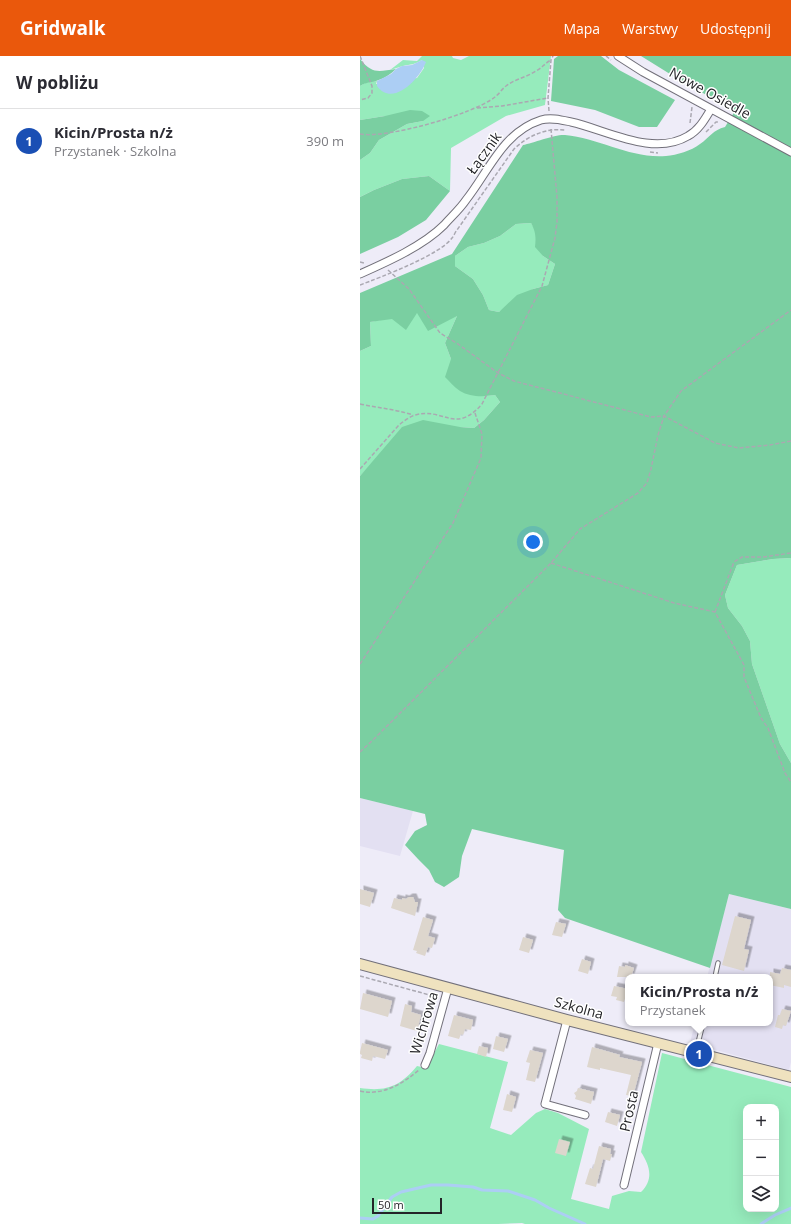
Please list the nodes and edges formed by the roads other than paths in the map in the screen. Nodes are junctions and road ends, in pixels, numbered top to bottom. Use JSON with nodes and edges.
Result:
{"nodes":[{"id":1,"x":617,"y":60,"type":"edge"},
{"id":2,"x":711,"y":109,"type":"junction"},
{"id":3,"x":791,"y":152,"type":"edge"},
{"id":4,"x":360,"y":274,"type":"edge"},
{"id":5,"x":718,"y":963,"type":"dead end"},
{"id":6,"x":360,"y":964,"type":"edge"},
{"id":7,"x":716,"y":974,"type":"edge"},
{"id":8,"x":448,"y":988,"type":"junction"},
{"id":9,"x":567,"y":1020,"type":"junction"},
{"id":10,"x":702,"y":1026,"type":"edge"},
{"id":11,"x":658,"y":1043,"type":"junction"},
{"id":12,"x":696,"y":1053,"type":"junction"},
{"id":13,"x":425,"y":1065,"type":"road end"},
{"id":14,"x":791,"y":1077,"type":"edge"},
{"id":15,"x":585,"y":1116,"type":"dead end"},
{"id":16,"x":624,"y":1185,"type":"dead end"}],
"edges":[{"from":1,"to":2,"type":"street","name":"Nowe Osiedle"},
{"from":2,"to":3,"type":"street","name":"Nowe Osiedle"},
{"from":2,"to":4,"type":"street","name":"Łącznik"},
{"from":5,"to":7,"type":"lane"},
{"from":6,"to":8,"type":"street","name":"Szkolna"},
{"from":8,"to":9,"type":"street","name":"Szkolna"},
{"from":8,"to":13,"type":"street","name":"Wichrowa"},
{"from":9,"to":11,"type":"street","name":"Szkolna"},
{"from":9,"to":15,"type":"street"},
{"from":10,"to":12,"type":"lane"},
{"from":11,"to":12,"type":"street","name":"Szkolna"},
{"from":11,"to":16,"type":"street","name":"Prosta"},
{"from":12,"to":14,"type":"street","name":"Szkolna"}]}
